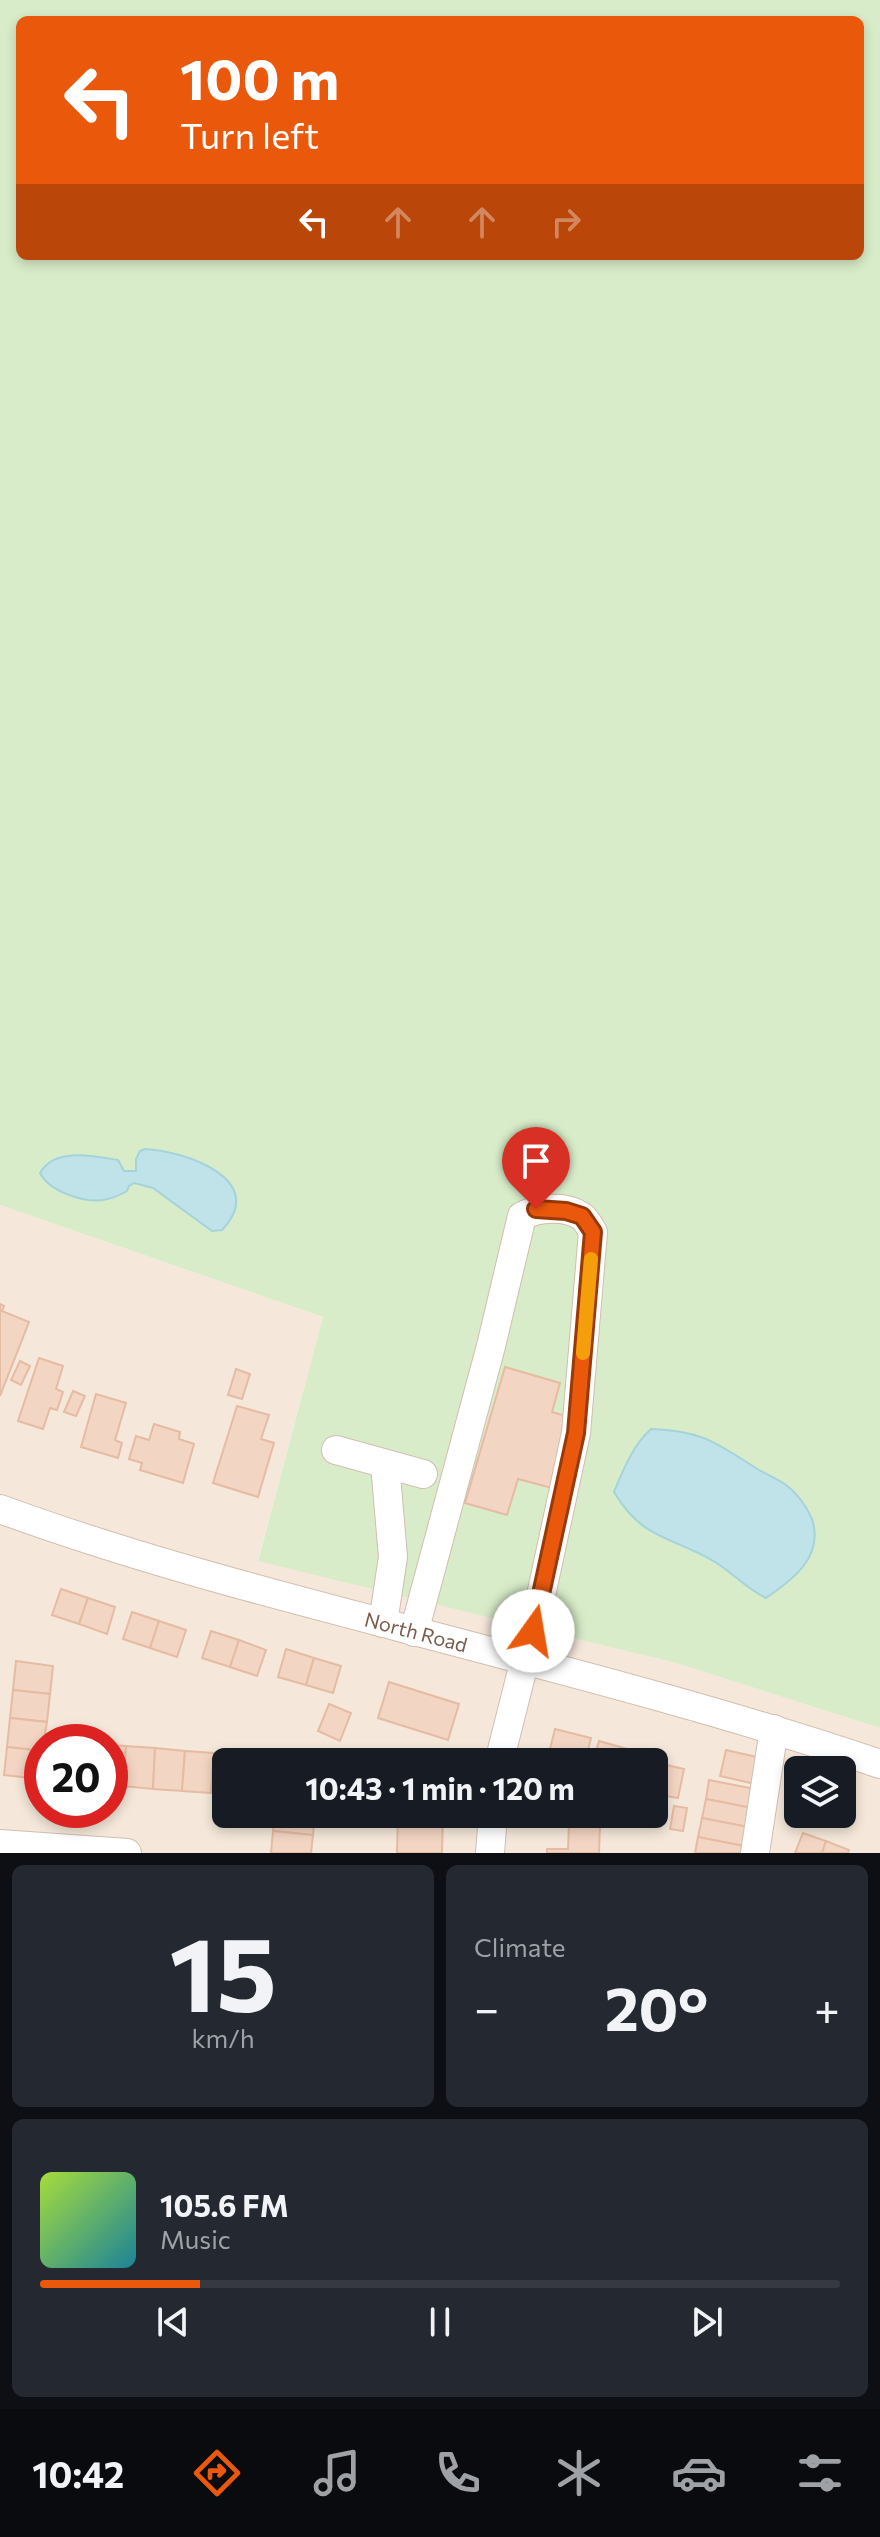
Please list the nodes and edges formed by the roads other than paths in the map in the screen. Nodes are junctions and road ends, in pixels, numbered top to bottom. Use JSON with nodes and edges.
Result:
{"nodes":[{"id":1,"x":336,"y":1450,"type":"dead end"},
{"id":2,"x":385,"y":1464,"type":"junction"},
{"id":3,"x":423,"y":1474,"type":"dead end"},
{"id":4,"x":2,"y":1518,"type":"edge"},
{"id":5,"x":383,"y":1623,"type":"junction"},
{"id":6,"x":414,"y":1632,"type":"junction"},
{"id":7,"x":526,"y":1662,"type":"junction"},
{"id":8,"x":774,"y":1729,"type":"junction"},
{"id":9,"x":503,"y":1748,"type":"edge"},
{"id":10,"x":880,"y":1764,"type":"edge"},
{"id":11,"x":492,"y":1828,"type":"edge"},
{"id":12,"x":0,"y":1844,"type":"edge"},
{"id":13,"x":127,"y":1853,"type":"edge"},
{"id":14,"x":490,"y":1853,"type":"edge"},
{"id":15,"x":755,"y":1853,"type":"edge"}],
"edges":[{"from":1,"to":2,"type":"street"},
{"from":2,"to":3,"type":"street"},
{"from":2,"to":5,"type":"street"},
{"from":4,"to":5,"type":"street","name":"North Road"},
{"from":5,"to":6,"type":"street","name":"North Road"},
{"from":6,"to":7,"type":"street","name":"North Road"},
{"from":6,"to":7,"type":"street"},
{"from":7,"to":8,"type":"street","name":"North Road"},
{"from":7,"to":9,"type":"street"},
{"from":8,"to":10,"type":"street","name":"North Road"},
{"from":8,"to":15,"type":"street"},
{"from":11,"to":14,"type":"street"},
{"from":12,"to":13,"type":"street"}]}
